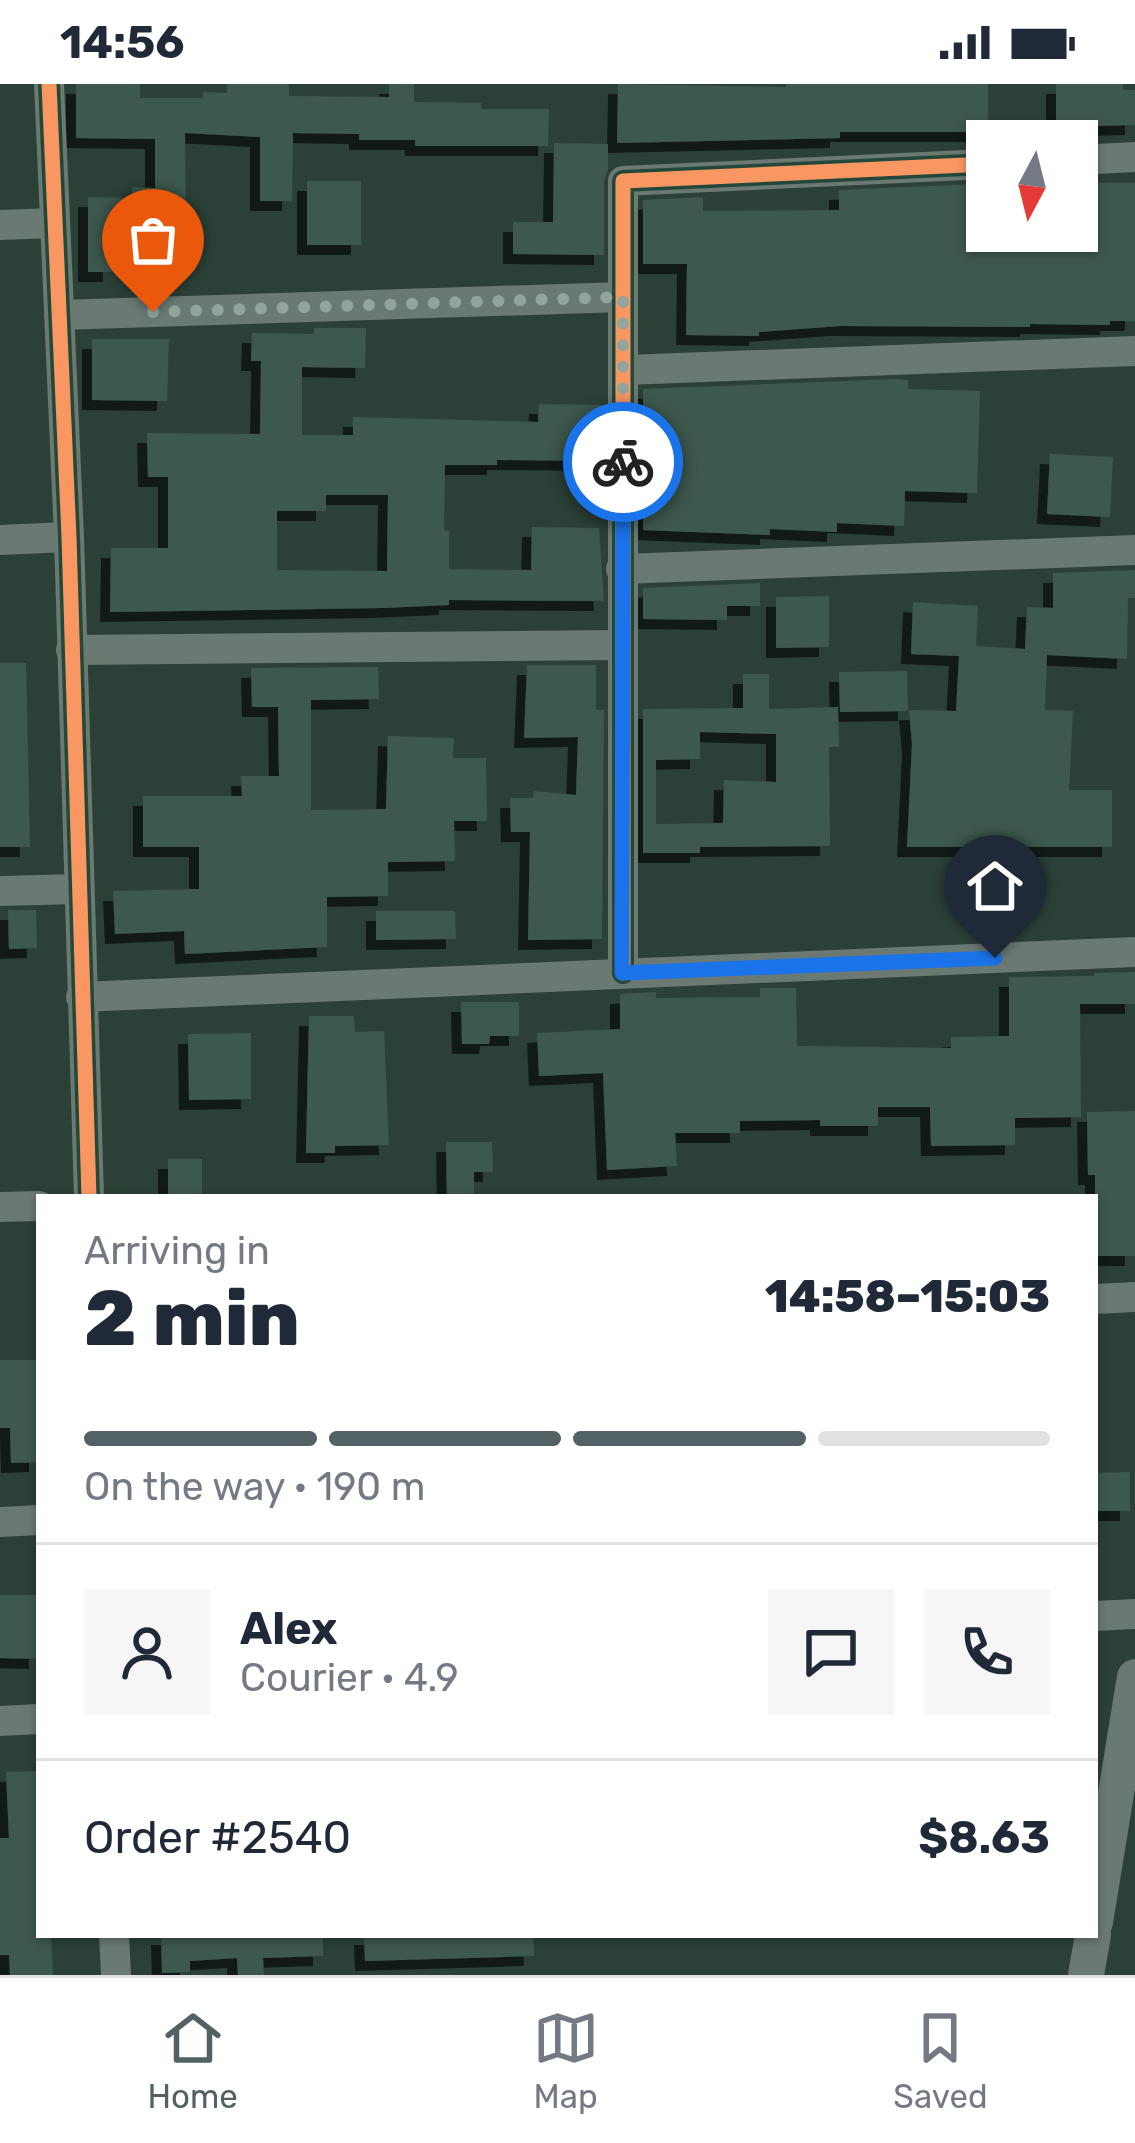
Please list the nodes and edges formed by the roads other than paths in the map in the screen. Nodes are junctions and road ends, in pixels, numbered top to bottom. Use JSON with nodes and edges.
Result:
{"nodes":[{"id":1,"x":49,"y":84,"type":"edge"},
{"id":2,"x":1135,"y":157,"type":"edge"},
{"id":3,"x":1098,"y":159,"type":"edge"},
{"id":4,"x":966,"y":165,"type":"edge"},
{"id":5,"x":54,"y":223,"type":"junction"},
{"id":6,"x":0,"y":225,"type":"edge"},
{"id":7,"x":623,"y":297,"type":"junction"},
{"id":8,"x":59,"y":315,"type":"junction"},
{"id":9,"x":1135,"y":351,"type":"edge"},
{"id":10,"x":625,"y":370,"type":"junction"},
{"id":11,"x":68,"y":537,"type":"junction"},
{"id":12,"x":0,"y":540,"type":"edge"},
{"id":13,"x":1135,"y":550,"type":"edge"},
{"id":14,"x":621,"y":569,"type":"junction"},
{"id":15,"x":621,"y":645,"type":"junction"},
{"id":16,"x":71,"y":650,"type":"junction"},
{"id":17,"x":78,"y":890,"type":"junction"},
{"id":18,"x":0,"y":891,"type":"edge"},
{"id":19,"x":1135,"y":952,"type":"edge"},
{"id":20,"x":622,"y":973,"type":"junction"},
{"id":21,"x":81,"y":997,"type":"junction"},
{"id":22,"x":88,"y":1194,"type":"edge"},
{"id":23,"x":36,"y":1206,"type":"edge"},
{"id":24,"x":0,"y":1207,"type":"edge"},
{"id":25,"x":1135,"y":1297,"type":"edge"},
{"id":26,"x":1098,"y":1299,"type":"edge"},
{"id":27,"x":36,"y":1520,"type":"edge"},
{"id":28,"x":0,"y":1522,"type":"edge"},
{"id":29,"x":1135,"y":1614,"type":"edge"},
{"id":30,"x":1098,"y":1616,"type":"edge"},
{"id":31,"x":1134,"y":1695,"type":"edge"},
{"id":32,"x":36,"y":1719,"type":"edge"},
{"id":33,"x":0,"y":1721,"type":"edge"},
{"id":34,"x":1098,"y":1905,"type":"edge"},
{"id":35,"x":114,"y":1938,"type":"edge"},
{"id":36,"x":1092,"y":1938,"type":"edge"},
{"id":37,"x":116,"y":1975,"type":"edge"},
{"id":38,"x":1086,"y":1975,"type":"edge"}],
"edges":[{"from":1,"to":5,"type":"street"},
{"from":2,"to":3,"type":"street"},
{"from":4,"to":7,"type":"street"},
{"from":5,"to":6,"type":"street"},
{"from":5,"to":8,"type":"street"},
{"from":7,"to":8,"type":"street"},
{"from":7,"to":10,"type":"street"},
{"from":8,"to":11,"type":"street"},
{"from":9,"to":10,"type":"street"},
{"from":10,"to":14,"type":"street"},
{"from":11,"to":12,"type":"street"},
{"from":11,"to":16,"type":"street"},
{"from":13,"to":14,"type":"street"},
{"from":14,"to":15,"type":"street"},
{"from":15,"to":16,"type":"street"},
{"from":15,"to":20,"type":"street"},
{"from":16,"to":17,"type":"street"},
{"from":17,"to":18,"type":"street"},
{"from":17,"to":21,"type":"street"},
{"from":19,"to":20,"type":"street"},
{"from":20,"to":21,"type":"street"},
{"from":21,"to":22,"type":"street"},
{"from":23,"to":24,"type":"street"},
{"from":25,"to":26,"type":"street"},
{"from":27,"to":28,"type":"street"},
{"from":29,"to":30,"type":"street"},
{"from":31,"to":34,"type":"street"},
{"from":32,"to":33,"type":"street"},
{"from":35,"to":37,"type":"street"},
{"from":36,"to":38,"type":"street"}]}
